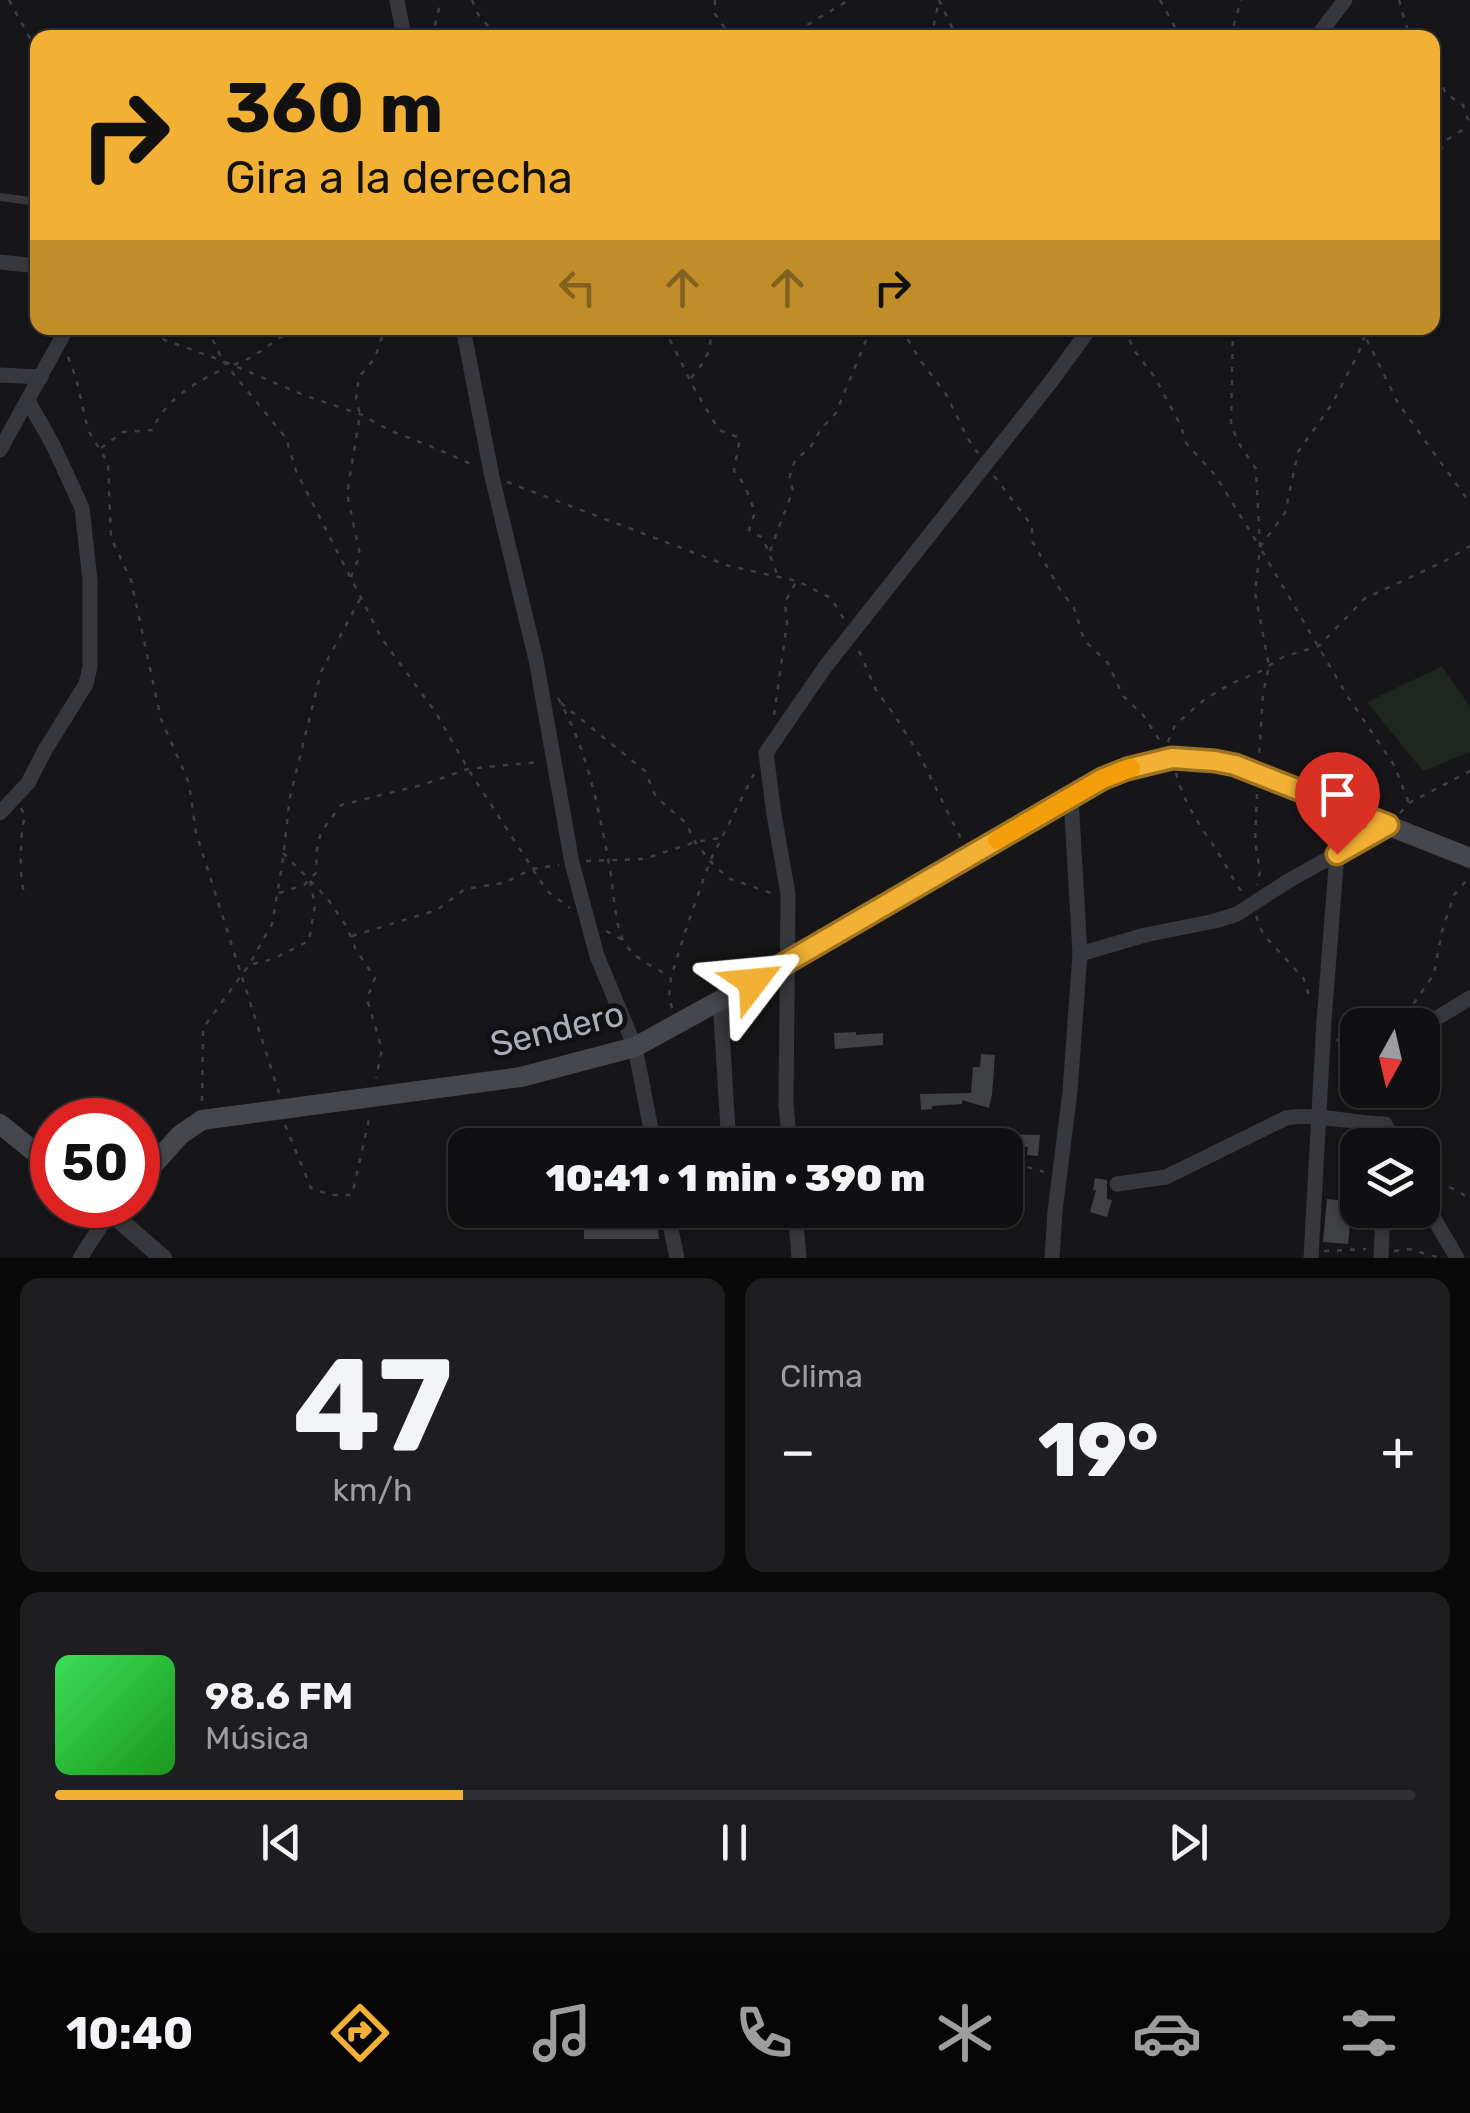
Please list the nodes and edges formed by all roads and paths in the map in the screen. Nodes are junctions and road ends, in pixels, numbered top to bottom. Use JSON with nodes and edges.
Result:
{"nodes":[{"id":1,"x":10,"y":0,"type":"edge"},
{"id":2,"x":397,"y":0,"type":"edge"},
{"id":3,"x":440,"y":0,"type":"edge"},
{"id":4,"x":472,"y":0,"type":"edge"},
{"id":5,"x":715,"y":0,"type":"edge"},
{"id":6,"x":848,"y":0,"type":"edge"},
{"id":7,"x":938,"y":0,"type":"edge"},
{"id":8,"x":1160,"y":0,"type":"edge"},
{"id":9,"x":1242,"y":0,"type":"edge"},
{"id":10,"x":1344,"y":0,"type":"edge"},
{"id":11,"x":1400,"y":0,"type":"edge"},
{"id":12,"x":403,"y":30,"type":"edge"},
{"id":13,"x":434,"y":30,"type":"edge"},
{"id":14,"x":491,"y":30,"type":"edge"},
{"id":15,"x":727,"y":30,"type":"edge"},
{"id":16,"x":798,"y":30,"type":"edge"},
{"id":17,"x":932,"y":30,"type":"edge"},
{"id":18,"x":953,"y":30,"type":"edge"},
{"id":19,"x":1177,"y":30,"type":"edge"},
{"id":20,"x":1233,"y":30,"type":"edge"},
{"id":21,"x":1322,"y":30,"type":"edge"},
{"id":22,"x":1408,"y":30,"type":"edge"},
{"id":23,"x":30,"y":38,"type":"edge"},
{"id":24,"x":1440,"y":75,"type":"edge"},
{"id":25,"x":1470,"y":126,"type":"edge"},
{"id":26,"x":1440,"y":150,"type":"edge"},
{"id":27,"x":0,"y":197,"type":"edge"},
{"id":28,"x":30,"y":201,"type":"edge"},
{"id":29,"x":0,"y":262,"type":"edge"},
{"id":30,"x":30,"y":265,"type":"edge"},
{"id":31,"x":63,"y":335,"type":"edge"},
{"id":32,"x":154,"y":335,"type":"edge"},
{"id":33,"x":209,"y":335,"type":"edge"},
{"id":34,"x":284,"y":335,"type":"edge"},
{"id":35,"x":383,"y":335,"type":"edge"},
{"id":36,"x":464,"y":335,"type":"edge"},
{"id":37,"x":668,"y":335,"type":"edge"},
{"id":38,"x":711,"y":335,"type":"edge"},
{"id":39,"x":868,"y":335,"type":"edge"},
{"id":40,"x":905,"y":335,"type":"edge"},
{"id":41,"x":1085,"y":335,"type":"edge"},
{"id":42,"x":1127,"y":335,"type":"edge"},
{"id":43,"x":1233,"y":335,"type":"edge"},
{"id":44,"x":1365,"y":336,"type":"joint"},
{"id":45,"x":58,"y":344,"type":"junction"},
{"id":46,"x":222,"y":362,"type":"junction"},
{"id":47,"x":229,"y":366,"type":"junction"},
{"id":48,"x":0,"y":375,"type":"edge"},
{"id":49,"x":41,"y":377,"type":"junction"},
{"id":50,"x":690,"y":379,"type":"junction"},
{"id":51,"x":28,"y":401,"type":"junction"},
{"id":52,"x":360,"y":414,"type":"junction"},
{"id":53,"x":100,"y":449,"type":"junction"},
{"id":54,"x":0,"y":450,"type":"edge"},
{"id":55,"x":986,"y":464,"type":"junction"},
{"id":56,"x":492,"y":476,"type":"junction"},
{"id":57,"x":1470,"y":504,"type":"edge"},
{"id":58,"x":1470,"y":546,"type":"edge"},
{"id":59,"x":1260,"y":547,"type":"junction"},
{"id":60,"x":769,"y":552,"type":"junction"},
{"id":61,"x":777,"y":576,"type":"junction"},
{"id":62,"x":350,"y":579,"type":"junction"},
{"id":63,"x":797,"y":580,"type":"junction"},
{"id":64,"x":360,"y":598,"type":"junction"},
{"id":65,"x":853,"y":633,"type":"junction"},
{"id":66,"x":1318,"y":646,"type":"junction"},
{"id":67,"x":1270,"y":666,"type":"junction"},
{"id":68,"x":552,"y":688,"type":"dead end"},
{"id":69,"x":560,"y":702,"type":"junction"},
{"id":70,"x":774,"y":716,"type":"dead end"},
{"id":71,"x":766,"y":754,"type":"junction"},
{"id":72,"x":1172,"y":758,"type":"junction"},
{"id":73,"x":552,"y":760,"type":"junction"},
{"id":74,"x":468,"y":769,"type":"junction"},
{"id":75,"x":1470,"y":771,"type":"edge"},
{"id":76,"x":1260,"y":774,"type":"junction"},
{"id":77,"x":1070,"y":797,"type":"junction"},
{"id":78,"x":16,"y":798,"type":"junction"},
{"id":79,"x":1409,"y":804,"type":"junction"},
{"id":80,"x":0,"y":813,"type":"edge"},
{"id":81,"x":1388,"y":825,"type":"junction"},
{"id":82,"x":722,"y":838,"type":"junction"},
{"id":83,"x":695,"y":842,"type":"junction"},
{"id":84,"x":284,"y":853,"type":"junction"},
{"id":85,"x":1337,"y":854,"type":"junction"},
{"id":86,"x":970,"y":855,"type":"junction"},
{"id":87,"x":608,"y":858,"type":"junction"},
{"id":88,"x":1470,"y":858,"type":"edge"},
{"id":89,"x":572,"y":862,"type":"junction"},
{"id":90,"x":710,"y":862,"type":"junction"},
{"id":91,"x":532,"y":869,"type":"junction"},
{"id":92,"x":1470,"y":876,"type":"edge"},
{"id":93,"x":310,"y":880,"type":"junction"},
{"id":94,"x":24,"y":892,"type":"dead end"},
{"id":95,"x":277,"y":893,"type":"junction"},
{"id":96,"x":788,"y":894,"type":"junction"},
{"id":97,"x":1252,"y":906,"type":"junction"},
{"id":98,"x":588,"y":920,"type":"junction"},
{"id":99,"x":350,"y":937,"type":"junction"},
{"id":100,"x":622,"y":940,"type":"junction"},
{"id":101,"x":1080,"y":954,"type":"junction"},
{"id":102,"x":786,"y":964,"type":"junction"},
{"id":103,"x":250,"y":965,"type":"junction"},
{"id":104,"x":242,"y":975,"type":"junction"},
{"id":105,"x":671,"y":977,"type":"junction"},
{"id":106,"x":375,"y":978,"type":"dead end"},
{"id":107,"x":1470,"y":998,"type":"edge"},
{"id":108,"x":720,"y":1000,"type":"junction"},
{"id":109,"x":1411,"y":1008,"type":"edge"},
{"id":110,"x":1440,"y":1016,"type":"edge"},
{"id":111,"x":1324,"y":1021,"type":"junction"},
{"id":112,"x":677,"y":1024,"type":"junction"},
{"id":113,"x":1340,"y":1044,"type":"edge"},
{"id":114,"x":635,"y":1048,"type":"junction"},
{"id":115,"x":282,"y":1110,"type":"junction"},
{"id":116,"x":1318,"y":1118,"type":"junction"},
{"id":117,"x":202,"y":1120,"type":"junction"},
{"id":118,"x":0,"y":1124,"type":"edge"},
{"id":119,"x":651,"y":1128,"type":"edge"},
{"id":120,"x":728,"y":1128,"type":"edge"},
{"id":121,"x":788,"y":1128,"type":"edge"},
{"id":122,"x":1387,"y":1128,"type":"edge"},
{"id":123,"x":30,"y":1148,"type":"edge"},
{"id":124,"x":160,"y":1157,"type":"edge"},
{"id":125,"x":1023,"y":1166,"type":"edge"},
{"id":126,"x":1059,"y":1177,"type":"junction"},
{"id":127,"x":1117,"y":1184,"type":"dead end"},
{"id":128,"x":1440,"y":1185,"type":"edge"},
{"id":129,"x":331,"y":1195,"type":"dead end"},
{"id":130,"x":1470,"y":1200,"type":"edge"},
{"id":131,"x":98,"y":1228,"type":"edge"},
{"id":132,"x":132,"y":1228,"type":"edge"},
{"id":133,"x":671,"y":1228,"type":"edge"},
{"id":134,"x":797,"y":1228,"type":"edge"},
{"id":135,"x":1382,"y":1228,"type":"edge"},
{"id":136,"x":1440,"y":1228,"type":"edge"},
{"id":137,"x":80,"y":1258,"type":"edge"},
{"id":138,"x":164,"y":1258,"type":"edge"},
{"id":139,"x":677,"y":1258,"type":"edge"},
{"id":140,"x":800,"y":1258,"type":"edge"},
{"id":141,"x":1052,"y":1258,"type":"edge"},
{"id":142,"x":1310,"y":1258,"type":"edge"},
{"id":143,"x":1381,"y":1258,"type":"edge"},
{"id":144,"x":1457,"y":1258,"type":"edge"}],
"edges":[{"from":1,"to":23,"type":"path"},
{"from":2,"to":12,"type":"street"},
{"from":3,"to":13,"type":"path"},
{"from":4,"to":14,"type":"path"},
{"from":5,"to":15,"type":"path"},
{"from":6,"to":16,"type":"path"},
{"from":7,"to":17,"type":"path"},
{"from":7,"to":18,"type":"path"},
{"from":8,"to":19,"type":"path"},
{"from":9,"to":20,"type":"path"},
{"from":10,"to":21,"type":"street"},
{"from":11,"to":22,"type":"path"},
{"from":24,"to":25,"type":"path"},
{"from":25,"to":26,"type":"path"},
{"from":27,"to":28,"type":"lane"},
{"from":29,"to":30,"type":"street"},
{"from":31,"to":45,"type":"street"},
{"from":32,"to":46,"type":"path"},
{"from":33,"to":46,"type":"path"},
{"from":34,"to":47,"type":"path"},
{"from":35,"to":52,"type":"path"},
{"from":36,"to":56,"type":"street"},
{"from":37,"to":50,"type":"path"},
{"from":38,"to":50,"type":"path"},
{"from":39,"to":60,"type":"path"},
{"from":40,"to":55,"type":"path"},
{"from":41,"to":55,"type":"street"},
{"from":42,"to":59,"type":"path"},
{"from":43,"to":59,"type":"path"},
{"from":44,"to":57,"type":"path"},
{"from":44,"to":59,"type":"path"},
{"from":45,"to":49,"type":"street"},
{"from":45,"to":53,"type":"path"},
{"from":46,"to":47,"type":"path"},
{"from":47,"to":52,"type":"path"},
{"from":47,"to":53,"type":"path"},
{"from":47,"to":62,"type":"path"},
{"from":48,"to":49,"type":"street"},
{"from":49,"to":51,"type":"street"},
{"from":50,"to":60,"type":"path"},
{"from":51,"to":54,"type":"street"},
{"from":51,"to":78,"type":"street"},
{"from":52,"to":56,"type":"path"},
{"from":52,"to":62,"type":"path"},
{"from":53,"to":104,"type":"path"},
{"from":55,"to":65,"type":"street"},
{"from":55,"to":67,"type":"path"},
{"from":56,"to":61,"type":"path"},
{"from":56,"to":73,"type":"street"},
{"from":58,"to":66,"type":"path"},
{"from":59,"to":66,"type":"path"},
{"from":59,"to":67,"type":"path"},
{"from":60,"to":61,"type":"path"},
{"from":61,"to":63,"type":"path"},
{"from":62,"to":64,"type":"path"},
{"from":63,"to":65,"type":"path"},
{"from":63,"to":70,"type":"path"},
{"from":64,"to":74,"type":"path"},
{"from":64,"to":84,"type":"path"},
{"from":65,"to":71,"type":"street"},
{"from":65,"to":86,"type":"path"},
{"from":66,"to":67,"type":"path"},
{"from":66,"to":79,"type":"path"},
{"from":67,"to":76,"type":"path"},
{"from":68,"to":69,"type":"path"},
{"from":69,"to":83,"type":"path"},
{"from":69,"to":87,"type":"path"},
{"from":71,"to":82,"type":"path"},
{"from":71,"to":96,"type":"street"},
{"from":72,"to":76,"type":"main road","name":"Sendero"},
{"from":72,"to":77,"type":"main road","name":"Sendero"},
{"from":72,"to":97,"type":"path"},
{"from":73,"to":74,"type":"path"},
{"from":73,"to":89,"type":"street"},
{"from":74,"to":91,"type":"path"},
{"from":74,"to":93,"type":"path"},
{"from":75,"to":79,"type":"path"},
{"from":76,"to":81,"type":"main road","name":"Sendero"},
{"from":76,"to":97,"type":"path"},
{"from":77,"to":86,"type":"main road","name":"Sendero"},
{"from":77,"to":101,"type":"street"},
{"from":78,"to":80,"type":"street"},
{"from":78,"to":94,"type":"path"},
{"from":79,"to":81,"type":"path"},
{"from":81,"to":85,"type":"street"},
{"from":81,"to":88,"type":"main road","name":"Sendero"},
{"from":82,"to":83,"type":"path"},
{"from":82,"to":90,"type":"path"},
{"from":83,"to":87,"type":"path"},
{"from":83,"to":90,"type":"path"},
{"from":84,"to":93,"type":"path"},
{"from":84,"to":95,"type":"path"},
{"from":85,"to":97,"type":"street"},
{"from":85,"to":111,"type":"street"},
{"from":86,"to":102,"type":"main road","name":"Sendero"},
{"from":87,"to":89,"type":"path"},
{"from":87,"to":100,"type":"path"},
{"from":89,"to":91,"type":"path"},
{"from":89,"to":98,"type":"street"},
{"from":90,"to":96,"type":"path"},
{"from":90,"to":105,"type":"path"},
{"from":91,"to":98,"type":"path"},
{"from":91,"to":99,"type":"path"},
{"from":92,"to":109,"type":"path"},
{"from":93,"to":95,"type":"path"},
{"from":93,"to":99,"type":"path"},
{"from":93,"to":103,"type":"path"},
{"from":95,"to":103,"type":"path"},
{"from":96,"to":102,"type":"street"},
{"from":97,"to":101,"type":"street"},
{"from":97,"to":111,"type":"path"},
{"from":98,"to":100,"type":"path"},
{"from":98,"to":114,"type":"street"},
{"from":99,"to":106,"type":"path"},
{"from":100,"to":105,"type":"path"},
{"from":101,"to":126,"type":"street"},
{"from":102,"to":108,"type":"main road","name":"Sendero"},
{"from":102,"to":121,"type":"street"},
{"from":103,"to":104,"type":"path"},
{"from":104,"to":115,"type":"path"},
{"from":104,"to":117,"type":"path"},
{"from":105,"to":112,"type":"path"},
{"from":107,"to":110,"type":"street"},
{"from":108,"to":112,"type":"main road","name":"Sendero"},
{"from":108,"to":120,"type":"street"},
{"from":111,"to":113,"type":"path"},
{"from":111,"to":116,"type":"street"},
{"from":112,"to":114,"type":"main road","name":"Sendero"},
{"from":114,"to":115,"type":"main road","name":"Sendero"},
{"from":114,"to":119,"type":"street"},
{"from":115,"to":117,"type":"main road","name":"Sendero"},
{"from":115,"to":129,"type":"path"},
{"from":116,"to":122,"type":"street"},
{"from":116,"to":127,"type":"street"},
{"from":116,"to":142,"type":"street"},
{"from":117,"to":124,"type":"main road"},
{"from":118,"to":123,"type":"main road"},
{"from":125,"to":126,"type":"path"},
{"from":126,"to":141,"type":"street"},
{"from":128,"to":130,"type":"path"},
{"from":131,"to":137,"type":"street"},
{"from":132,"to":138,"type":"street"},
{"from":133,"to":139,"type":"street"},
{"from":134,"to":140,"type":"street"},
{"from":135,"to":143,"type":"street"},
{"from":136,"to":144,"type":"street"}]}
